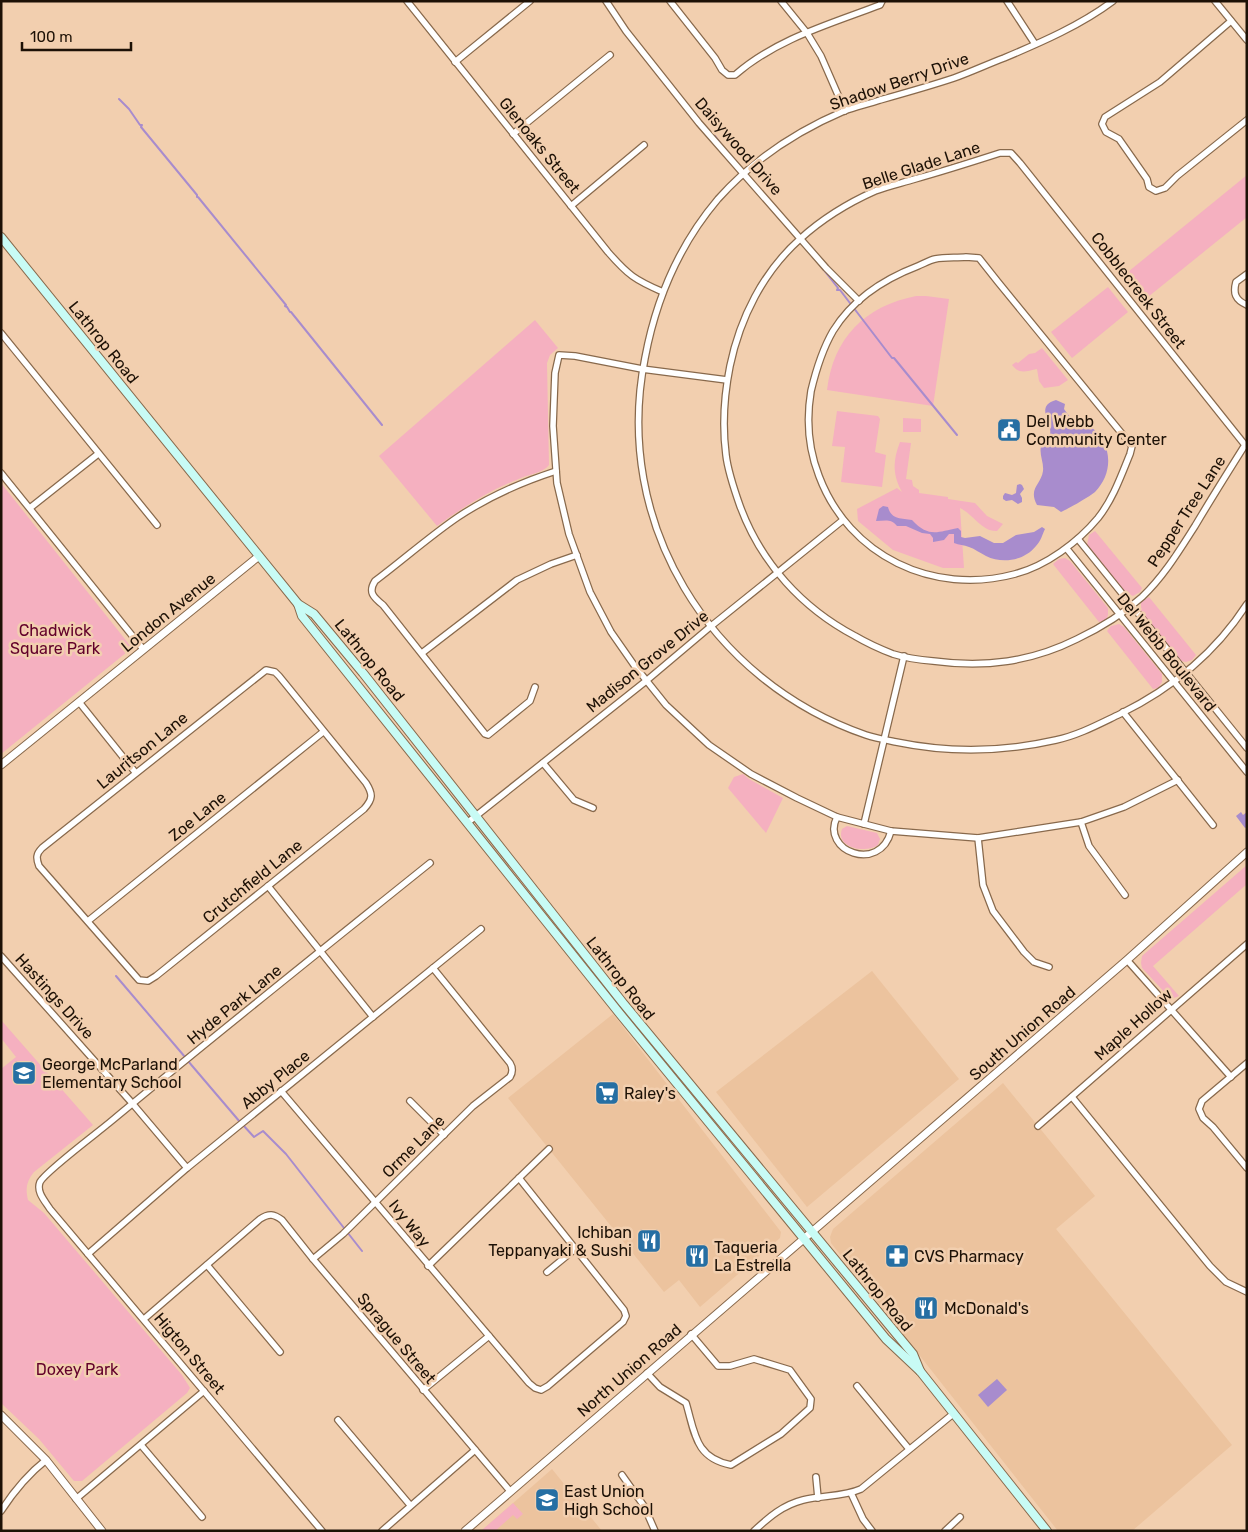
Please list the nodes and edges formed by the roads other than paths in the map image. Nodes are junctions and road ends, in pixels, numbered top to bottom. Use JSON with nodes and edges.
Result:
{"nodes":[{"id":1,"x":407,"y":1,"type":"edge"},
{"id":2,"x":530,"y":1,"type":"edge"},
{"id":3,"x":607,"y":1,"type":"edge"},
{"id":4,"x":670,"y":1,"type":"edge"},
{"id":5,"x":781,"y":1,"type":"edge"},
{"id":6,"x":882,"y":1,"type":"edge"},
{"id":7,"x":1007,"y":1,"type":"edge"},
{"id":8,"x":1114,"y":1,"type":"edge"},
{"id":9,"x":1215,"y":1,"type":"edge"},
{"id":10,"x":1231,"y":21,"type":"junction"},
{"id":11,"x":807,"y":33,"type":"junction"},
{"id":12,"x":1247,"y":40,"type":"edge"},
{"id":13,"x":1035,"y":44,"type":"junction"},
{"id":14,"x":610,"y":55,"type":"dead end"},
{"id":15,"x":455,"y":62,"type":"junction"},
{"id":16,"x":845,"y":111,"type":"junction"},
{"id":17,"x":1247,"y":120,"type":"edge"},
{"id":18,"x":513,"y":134,"type":"junction"},
{"id":19,"x":644,"y":145,"type":"dead end"},
{"id":20,"x":1011,"y":153,"type":"joint"},
{"id":21,"x":743,"y":175,"type":"junction"},
{"id":22,"x":570,"y":206,"type":"junction"},
{"id":23,"x":1,"y":237,"type":"edge"},
{"id":24,"x":801,"y":238,"type":"junction"},
{"id":25,"x":1247,"y":274,"type":"edge"},
{"id":26,"x":663,"y":292,"type":"junction"},
{"id":27,"x":859,"y":301,"type":"junction"},
{"id":28,"x":1247,"y":305,"type":"edge"},
{"id":29,"x":1,"y":333,"type":"edge"},
{"id":30,"x":642,"y":369,"type":"junction"},
{"id":31,"x":728,"y":380,"type":"junction"},
{"id":32,"x":1245,"y":445,"type":"joint"},
{"id":33,"x":98,"y":454,"type":"junction"},
{"id":34,"x":556,"y":471,"type":"junction"},
{"id":35,"x":1,"y":473,"type":"edge"},
{"id":36,"x":30,"y":508,"type":"junction"},
{"id":37,"x":844,"y":520,"type":"junction"},
{"id":38,"x":157,"y":525,"type":"dead end"},
{"id":39,"x":1078,"y":539,"type":"junction"},
{"id":40,"x":1067,"y":548,"type":"junction"},
{"id":41,"x":576,"y":555,"type":"junction"},
{"id":42,"x":259,"y":556,"type":"junction"},
{"id":43,"x":778,"y":573,"type":"junction"},
{"id":44,"x":298,"y":604,"type":"junction"},
{"id":45,"x":1247,"y":604,"type":"edge"},
{"id":46,"x":1131,"y":605,"type":"junction"},
{"id":47,"x":1119,"y":614,"type":"junction"},
{"id":48,"x":710,"y":627,"type":"junction"},
{"id":49,"x":143,"y":649,"type":"junction"},
{"id":50,"x":422,"y":653,"type":"junction"},
{"id":51,"x":904,"y":656,"type":"junction"},
{"id":52,"x":1185,"y":672,"type":"junction"},
{"id":53,"x":646,"y":681,"type":"junction"},
{"id":54,"x":1172,"y":681,"type":"junction"},
{"id":55,"x":535,"y":687,"type":"dead end"},
{"id":56,"x":79,"y":702,"type":"junction"},
{"id":57,"x":1123,"y":712,"type":"junction"},
{"id":58,"x":323,"y":732,"type":"junction"},
{"id":59,"x":885,"y":740,"type":"junction"},
{"id":60,"x":1247,"y":748,"type":"edge"},
{"id":61,"x":543,"y":763,"type":"junction"},
{"id":62,"x":1,"y":765,"type":"edge"},
{"id":63,"x":135,"y":772,"type":"junction"},
{"id":64,"x":1247,"y":772,"type":"edge"},
{"id":65,"x":1178,"y":780,"type":"junction"},
{"id":66,"x":593,"y":808,"type":"dead end"},
{"id":67,"x":477,"y":815,"type":"junction"},
{"id":68,"x":838,"y":817,"type":"junction"},
{"id":69,"x":1081,"y":822,"type":"junction"},
{"id":70,"x":467,"y":823,"type":"junction"},
{"id":71,"x":864,"y":824,"type":"junction"},
{"id":72,"x":1213,"y":825,"type":"dead end"},
{"id":73,"x":891,"y":831,"type":"junction"},
{"id":74,"x":978,"y":838,"type":"junction"},
{"id":75,"x":1247,"y":852,"type":"edge"},
{"id":76,"x":430,"y":863,"type":"dead end"},
{"id":77,"x":268,"y":886,"type":"junction"},
{"id":78,"x":1125,"y":895,"type":"dead end"},
{"id":79,"x":88,"y":921,"type":"junction"},
{"id":80,"x":481,"y":929,"type":"dead end"},
{"id":81,"x":1247,"y":944,"type":"edge"},
{"id":82,"x":321,"y":951,"type":"junction"},
{"id":83,"x":1,"y":956,"type":"edge"},
{"id":84,"x":1128,"y":960,"type":"junction"},
{"id":85,"x":1049,"y":967,"type":"dead end"},
{"id":86,"x":433,"y":968,"type":"junction"},
{"id":87,"x":627,"y":1008,"type":"junction"},
{"id":88,"x":1171,"y":1009,"type":"junction"},
{"id":89,"x":620,"y":1014,"type":"junction"},
{"id":90,"x":373,"y":1017,"type":"junction"},
{"id":91,"x":1247,"y":1063,"type":"edge"},
{"id":92,"x":1231,"y":1077,"type":"junction"},
{"id":93,"x":281,"y":1091,"type":"junction"},
{"id":94,"x":1072,"y":1097,"type":"junction"},
{"id":95,"x":410,"y":1101,"type":"dead end"},
{"id":96,"x":132,"y":1103,"type":"junction"},
{"id":97,"x":1038,"y":1126,"type":"dead end"},
{"id":98,"x":444,"y":1136,"type":"junction"},
{"id":99,"x":549,"y":1149,"type":"dead end"},
{"id":100,"x":187,"y":1168,"type":"junction"},
{"id":101,"x":1247,"y":1168,"type":"edge"},
{"id":102,"x":519,"y":1178,"type":"junction"},
{"id":103,"x":39,"y":1191,"type":"joint"},
{"id":104,"x":376,"y":1202,"type":"junction"},
{"id":105,"x":812,"y":1231,"type":"junction"},
{"id":106,"x":803,"y":1238,"type":"junction"},
{"id":107,"x":575,"y":1248,"type":"junction"},
{"id":108,"x":88,"y":1254,"type":"junction"},
{"id":109,"x":313,"y":1259,"type":"junction"},
{"id":110,"x":207,"y":1265,"type":"junction"},
{"id":111,"x":428,"y":1266,"type":"junction"},
{"id":112,"x":547,"y":1272,"type":"dead end"},
{"id":113,"x":1247,"y":1292,"type":"edge"},
{"id":114,"x":144,"y":1319,"type":"junction"},
{"id":115,"x":691,"y":1334,"type":"junction"},
{"id":116,"x":489,"y":1336,"type":"junction"},
{"id":117,"x":280,"y":1352,"type":"dead end"},
{"id":118,"x":920,"y":1371,"type":"junction"},
{"id":119,"x":647,"y":1373,"type":"junction"},
{"id":120,"x":857,"y":1386,"type":"dead end"},
{"id":121,"x":424,"y":1390,"type":"junction"},
{"id":122,"x":204,"y":1391,"type":"junction"},
{"id":123,"x":953,"y":1414,"type":"junction"},
{"id":124,"x":1,"y":1415,"type":"edge"},
{"id":125,"x":338,"y":1420,"type":"dead end"},
{"id":126,"x":142,"y":1445,"type":"junction"},
{"id":127,"x":909,"y":1449,"type":"junction"},
{"id":128,"x":476,"y":1450,"type":"junction"},
{"id":129,"x":46,"y":1460,"type":"junction"},
{"id":130,"x":622,"y":1476,"type":"dead end"},
{"id":131,"x":816,"y":1477,"type":"dead end"},
{"id":132,"x":510,"y":1491,"type":"junction"},
{"id":133,"x":851,"y":1494,"type":"junction"},
{"id":134,"x":818,"y":1498,"type":"junction"},
{"id":135,"x":76,"y":1499,"type":"junction"},
{"id":136,"x":410,"y":1505,"type":"junction"},
{"id":137,"x":1,"y":1512,"type":"edge"},
{"id":138,"x":202,"y":1517,"type":"dead end"},
{"id":139,"x":960,"y":1517,"type":"dead end"},
{"id":140,"x":758,"y":1529,"type":"edge"},
{"id":141,"x":102,"y":1531,"type":"edge"},
{"id":142,"x":322,"y":1531,"type":"edge"},
{"id":143,"x":382,"y":1531,"type":"edge"},
{"id":144,"x":465,"y":1531,"type":"edge"},
{"id":145,"x":656,"y":1531,"type":"edge"},
{"id":146,"x":872,"y":1531,"type":"edge"},
{"id":147,"x":945,"y":1531,"type":"edge"},
{"id":148,"x":1047,"y":1531,"type":"edge"}],
"edges":[{"from":1,"to":15,"type":"street","name":"Glenoaks Street"},
{"from":2,"to":15,"type":"street"},
{"from":3,"to":21,"type":"street","name":"Daisywood Drive"},
{"from":4,"to":11,"type":"street"},
{"from":5,"to":11,"type":"street"},
{"from":6,"to":11,"type":"street"},
{"from":7,"to":13,"type":"street"},
{"from":8,"to":13,"type":"street","name":"Shadow Berry Drive"},
{"from":9,"to":10,"type":"street"},
{"from":10,"to":12,"type":"street"},
{"from":10,"to":17,"type":"street"},
{"from":11,"to":16,"type":"street"},
{"from":13,"to":16,"type":"street","name":"Shadow Berry Drive"},
{"from":14,"to":18,"type":"street"},
{"from":15,"to":18,"type":"street","name":"Glenoaks Street"},
{"from":16,"to":21,"type":"street","name":"Shadow Berry Drive"},
{"from":18,"to":22,"type":"street","name":"Glenoaks Street"},
{"from":19,"to":22,"type":"street"},
{"from":20,"to":24,"type":"street","name":"Belle Glade Lane"},
{"from":20,"to":32,"type":"street","name":"Cobblecreek Street"},
{"from":21,"to":24,"type":"street","name":"Daisywood Drive"},
{"from":21,"to":26,"type":"street","name":"Shadow Berry Drive"},
{"from":22,"to":26,"type":"street","name":"Glenoaks Street"},
{"from":23,"to":42,"type":"main road","name":"Lathrop Road"},
{"from":24,"to":27,"type":"street","name":"Daisywood Drive"},
{"from":24,"to":31,"type":"street","name":"Belle Glade Lane"},
{"from":25,"to":28,"type":"street"},
{"from":26,"to":30,"type":"street","name":"Shadow Berry Drive"},
{"from":27,"to":37,"type":"street"},
{"from":27,"to":39,"type":"street"},
{"from":29,"to":33,"type":"street"},
{"from":30,"to":31,"type":"street"},
{"from":30,"to":34,"type":"street"},
{"from":30,"to":48,"type":"street","name":"Shadow Berry Drive"},
{"from":31,"to":43,"type":"street","name":"Belle Glade Lane"},
{"from":32,"to":46,"type":"street","name":"Pepper Tree Lane"},
{"from":33,"to":36,"type":"street"},
{"from":33,"to":38,"type":"street"},
{"from":34,"to":41,"type":"street"},
{"from":34,"to":50,"type":"street"},
{"from":35,"to":36,"type":"street"},
{"from":36,"to":49,"type":"street"},
{"from":37,"to":40,"type":"street"},
{"from":37,"to":43,"type":"street","name":"Madison Grove Drive"},
{"from":39,"to":40,"type":"street"},
{"from":39,"to":46,"type":"street","name":"Del Webb Boulevard"},
{"from":40,"to":47,"type":"street","name":"Del Webb Boulevard"},
{"from":41,"to":50,"type":"street"},
{"from":41,"to":53,"type":"street"},
{"from":42,"to":44,"type":"main road","name":"Lathrop Road"},
{"from":42,"to":49,"type":"street","name":"London Avenue"},
{"from":43,"to":48,"type":"street","name":"Madison Grove Drive"},
{"from":43,"to":51,"type":"street","name":"Pepper Tree Lane"},
{"from":44,"to":67,"type":"main road","name":"Lathrop Road"},
{"from":44,"to":70,"type":"main road","name":"Lathrop Road"},
{"from":45,"to":52,"type":"street","name":"Shadow Berry Drive"},
{"from":46,"to":47,"type":"street","name":"Pepper Tree Lane"},
{"from":46,"to":52,"type":"street","name":"Del Webb Boulevard"},
{"from":47,"to":51,"type":"street","name":"Pepper Tree Lane"},
{"from":47,"to":54,"type":"street","name":"Del Webb Boulevard"},
{"from":48,"to":53,"type":"street","name":"Madison Grove Drive"},
{"from":48,"to":59,"type":"street","name":"Shadow Berry Drive"},
{"from":49,"to":56,"type":"street","name":"London Avenue"},
{"from":50,"to":55,"type":"street"},
{"from":51,"to":59,"type":"street"},
{"from":52,"to":54,"type":"street","name":"Shadow Berry Drive"},
{"from":52,"to":60,"type":"street","name":"Del Webb Boulevard"},
{"from":53,"to":61,"type":"street","name":"Madison Grove Drive"},
{"from":53,"to":68,"type":"street"},
{"from":54,"to":57,"type":"street","name":"Shadow Berry Drive"},
{"from":54,"to":64,"type":"street","name":"Del Webb Boulevard"},
{"from":56,"to":62,"type":"street","name":"London Avenue"},
{"from":56,"to":63,"type":"street"},
{"from":57,"to":59,"type":"street","name":"Shadow Berry Drive"},
{"from":57,"to":65,"type":"street"},
{"from":58,"to":63,"type":"street","name":"Lauritson Lane"},
{"from":58,"to":77,"type":"street","name":"Crutchfield Lane"},
{"from":58,"to":79,"type":"street","name":"Zoe Lane"},
{"from":59,"to":71,"type":"street"},
{"from":61,"to":66,"type":"street"},
{"from":61,"to":67,"type":"street","name":"Madison Grove Drive"},
{"from":63,"to":79,"type":"street","name":"Lauritson Lane"},
{"from":65,"to":69,"type":"street"},
{"from":65,"to":72,"type":"street"},
{"from":67,"to":70,"type":"street","name":"Madison Grove Drive"},
{"from":67,"to":87,"type":"main road","name":"Lathrop Road"},
{"from":68,"to":71,"type":"street"},
{"from":68,"to":73,"type":"street"},
{"from":69,"to":74,"type":"street"},
{"from":69,"to":78,"type":"street"},
{"from":70,"to":89,"type":"main road","name":"Lathrop Road"},
{"from":71,"to":73,"type":"street"},
{"from":73,"to":74,"type":"street"},
{"from":74,"to":85,"type":"street"},
{"from":75,"to":84,"type":"street","name":"South Union Road"},
{"from":76,"to":82,"type":"street","name":"Hyde Park Lane"},
{"from":77,"to":79,"type":"street","name":"Crutchfield Lane"},
{"from":77,"to":82,"type":"street"},
{"from":80,"to":86,"type":"street","name":"Abby Place"},
{"from":81,"to":88,"type":"street","name":"Maple Hollow"},
{"from":82,"to":90,"type":"street"},
{"from":82,"to":96,"type":"street","name":"Hyde Park Lane"},
{"from":83,"to":96,"type":"street","name":"Hastings Drive"},
{"from":84,"to":88,"type":"street"},
{"from":84,"to":105,"type":"street","name":"South Union Road"},
{"from":86,"to":90,"type":"street","name":"Abby Place"},
{"from":86,"to":98,"type":"street","name":"Orme Lane"},
{"from":87,"to":89,"type":"main road"},
{"from":87,"to":105,"type":"main road","name":"Lathrop Road"},
{"from":88,"to":92,"type":"street"},
{"from":88,"to":94,"type":"street","name":"Maple Hollow"},
{"from":89,"to":106,"type":"main road","name":"Lathrop Road"},
{"from":90,"to":93,"type":"street","name":"Abby Place"},
{"from":91,"to":92,"type":"street"},
{"from":92,"to":101,"type":"street"},
{"from":93,"to":100,"type":"street","name":"Abby Place"},
{"from":93,"to":104,"type":"street","name":"Ivy Way"},
{"from":94,"to":97,"type":"street","name":"Maple Hollow"},
{"from":94,"to":113,"type":"street"},
{"from":95,"to":98,"type":"street"},
{"from":96,"to":100,"type":"street","name":"Hastings Drive"},
{"from":96,"to":103,"type":"street","name":"Hyde Park Lane"},
{"from":98,"to":104,"type":"street","name":"Orme Lane"},
{"from":99,"to":102,"type":"street"},
{"from":100,"to":108,"type":"street","name":"Abby Place"},
{"from":102,"to":107,"type":"street"},
{"from":102,"to":111,"type":"street"},
{"from":103,"to":108,"type":"street","name":"Higton Street"},
{"from":104,"to":109,"type":"street","name":"Orme Lane"},
{"from":104,"to":111,"type":"street","name":"Ivy Way"},
{"from":105,"to":106,"type":"street","name":"North Union Road"},
{"from":105,"to":118,"type":"main road","name":"Lathrop Road"},
{"from":106,"to":115,"type":"street","name":"North Union Road"},
{"from":106,"to":118,"type":"main road","name":"Lathrop Road"},
{"from":107,"to":112,"type":"street"},
{"from":107,"to":116,"type":"street","name":"Ivy Way"},
{"from":108,"to":114,"type":"street","name":"Higton Street"},
{"from":109,"to":110,"type":"street","name":"Sprague Street"},
{"from":109,"to":121,"type":"street","name":"Sprague Street"},
{"from":110,"to":114,"type":"street"},
{"from":110,"to":117,"type":"street"},
{"from":111,"to":116,"type":"street","name":"Ivy Way"},
{"from":114,"to":122,"type":"street","name":"Higton Street"},
{"from":115,"to":119,"type":"street","name":"North Union Road"},
{"from":115,"to":119,"type":"street"},
{"from":116,"to":121,"type":"street"},
{"from":118,"to":123,"type":"main road","name":"Lathrop Road"},
{"from":119,"to":132,"type":"street","name":"North Union Road"},
{"from":120,"to":127,"type":"street"},
{"from":121,"to":128,"type":"street","name":"Sprague Street"},
{"from":122,"to":126,"type":"street"},
{"from":122,"to":142,"type":"street","name":"Higton Street"},
{"from":123,"to":127,"type":"street"},
{"from":123,"to":148,"type":"main road","name":"Lathrop Road"},
{"from":124,"to":129,"type":"street"},
{"from":125,"to":136,"type":"street"},
{"from":126,"to":135,"type":"street"},
{"from":126,"to":138,"type":"street"},
{"from":127,"to":133,"type":"street"},
{"from":128,"to":132,"type":"street","name":"Sprague Street"},
{"from":128,"to":136,"type":"street"},
{"from":129,"to":135,"type":"street"},
{"from":129,"to":137,"type":"street"},
{"from":130,"to":145,"type":"street"},
{"from":131,"to":134,"type":"street"},
{"from":132,"to":144,"type":"street","name":"North Union Road"},
{"from":133,"to":134,"type":"street"},
{"from":133,"to":146,"type":"street"},
{"from":134,"to":140,"type":"street"},
{"from":135,"to":141,"type":"street"},
{"from":136,"to":143,"type":"street"},
{"from":139,"to":147,"type":"street"}]}
